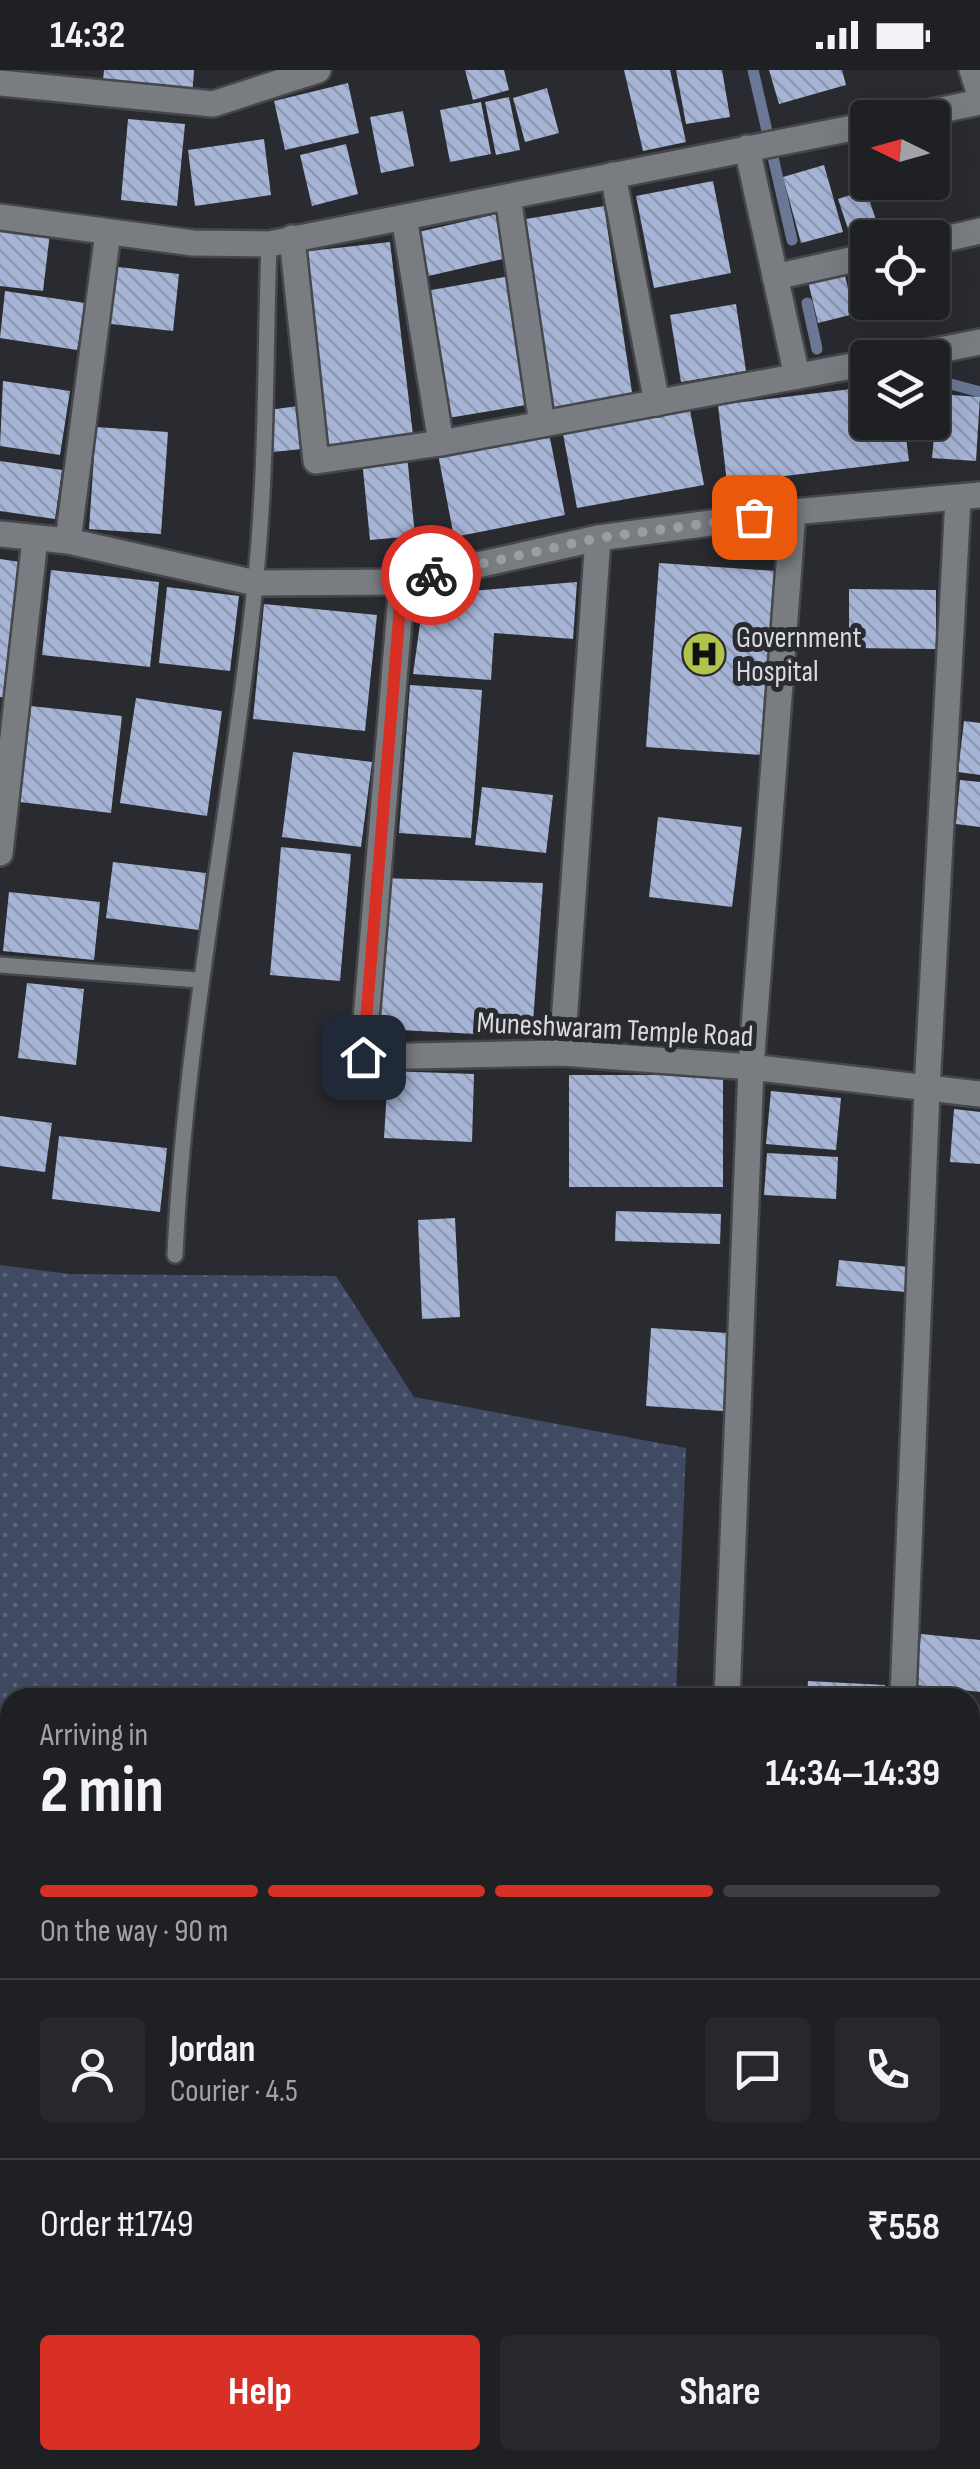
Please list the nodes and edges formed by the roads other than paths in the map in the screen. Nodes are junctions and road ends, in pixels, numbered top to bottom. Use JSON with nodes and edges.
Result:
{"nodes":[{"id":1,"x":318,"y":70,"type":"edge"},
{"id":2,"x":972,"y":70,"type":"edge"},
{"id":3,"x":0,"y":83,"type":"edge"},
{"id":4,"x":980,"y":98,"type":"edge"},
{"id":5,"x":950,"y":106,"type":"edge"},
{"id":6,"x":850,"y":128,"type":"edge"},
{"id":7,"x":749,"y":148,"type":"junction"},
{"id":8,"x":613,"y":175,"type":"junction"},
{"id":9,"x":508,"y":197,"type":"junction"},
{"id":10,"x":0,"y":217,"type":"edge"},
{"id":11,"x":404,"y":217,"type":"junction"},
{"id":12,"x":980,"y":231,"type":"edge"},
{"id":13,"x":108,"y":232,"type":"junction"},
{"id":14,"x":950,"y":238,"type":"edge"},
{"id":15,"x":281,"y":241,"type":"junction"},
{"id":16,"x":850,"y":260,"type":"edge"},
{"id":17,"x":775,"y":277,"type":"junction"},
{"id":18,"x":980,"y":342,"type":"edge"},
{"id":19,"x":950,"y":348,"type":"edge"},
{"id":20,"x":850,"y":366,"type":"edge"},
{"id":21,"x":797,"y":376,"type":"junction"},
{"id":22,"x":657,"y":403,"type":"junction"},
{"id":23,"x":542,"y":424,"type":"junction"},
{"id":24,"x":440,"y":443,"type":"junction"},
{"id":25,"x":969,"y":497,"type":"edge"},
{"id":26,"x":793,"y":512,"type":"junction"},
{"id":27,"x":0,"y":534,"type":"edge"},
{"id":28,"x":598,"y":538,"type":"junction"},
{"id":29,"x":35,"y":539,"type":"junction"},
{"id":30,"x":68,"y":541,"type":"junction"},
{"id":31,"x":402,"y":582,"type":"junction"},
{"id":32,"x":256,"y":583,"type":"junction"},
{"id":33,"x":0,"y":853,"type":"edge"},
{"id":34,"x":0,"y":965,"type":"edge"},
{"id":35,"x":198,"y":980,"type":"junction"},
{"id":36,"x":562,"y":1053,"type":"junction"},
{"id":37,"x":751,"y":1067,"type":"junction"},
{"id":38,"x":927,"y":1090,"type":"junction"},
{"id":39,"x":980,"y":1094,"type":"edge"},
{"id":40,"x":176,"y":1255,"type":"dead end"},
{"id":41,"x":727,"y":1688,"type":"edge"},
{"id":42,"x":903,"y":1688,"type":"edge"}],
"edges":[{"from":1,"to":3,"type":"street"},
{"from":2,"to":4,"type":"street"},
{"from":4,"to":5,"type":"street"},
{"from":6,"to":7,"type":"street"},
{"from":7,"to":8,"type":"street"},
{"from":7,"to":17,"type":"street"},
{"from":8,"to":9,"type":"street"},
{"from":8,"to":22,"type":"street"},
{"from":9,"to":11,"type":"street"},
{"from":9,"to":23,"type":"street"},
{"from":10,"to":13,"type":"street"},
{"from":11,"to":15,"type":"street"},
{"from":11,"to":24,"type":"street"},
{"from":12,"to":14,"type":"street"},
{"from":13,"to":15,"type":"street"},
{"from":13,"to":30,"type":"street"},
{"from":15,"to":24,"type":"street"},
{"from":15,"to":32,"type":"lane"},
{"from":16,"to":17,"type":"street"},
{"from":17,"to":21,"type":"street"},
{"from":18,"to":19,"type":"street"},
{"from":20,"to":21,"type":"street"},
{"from":21,"to":22,"type":"street"},
{"from":22,"to":23,"type":"street"},
{"from":23,"to":24,"type":"street"},
{"from":25,"to":26,"type":"street"},
{"from":25,"to":38,"type":"street"},
{"from":26,"to":28,"type":"street"},
{"from":26,"to":37,"type":"street"},
{"from":27,"to":29,"type":"street"},
{"from":28,"to":31,"type":"street"},
{"from":28,"to":36,"type":"street"},
{"from":29,"to":30,"type":"street"},
{"from":29,"to":33,"type":"street"},
{"from":30,"to":32,"type":"street"},
{"from":31,"to":32,"type":"street"},
{"from":31,"to":36,"type":"street","name":"Muneshwaram Temple Road"},
{"from":32,"to":35,"type":"lane"},
{"from":34,"to":35,"type":"lane"},
{"from":35,"to":40,"type":"lane"},
{"from":36,"to":37,"type":"street","name":"Muneshwaram Temple Road"},
{"from":37,"to":38,"type":"street","name":"Muneshwaram Temple Road"},
{"from":37,"to":41,"type":"street"},
{"from":38,"to":39,"type":"street","name":"Muneshwaram Temple Road"},
{"from":38,"to":42,"type":"street"}]}
